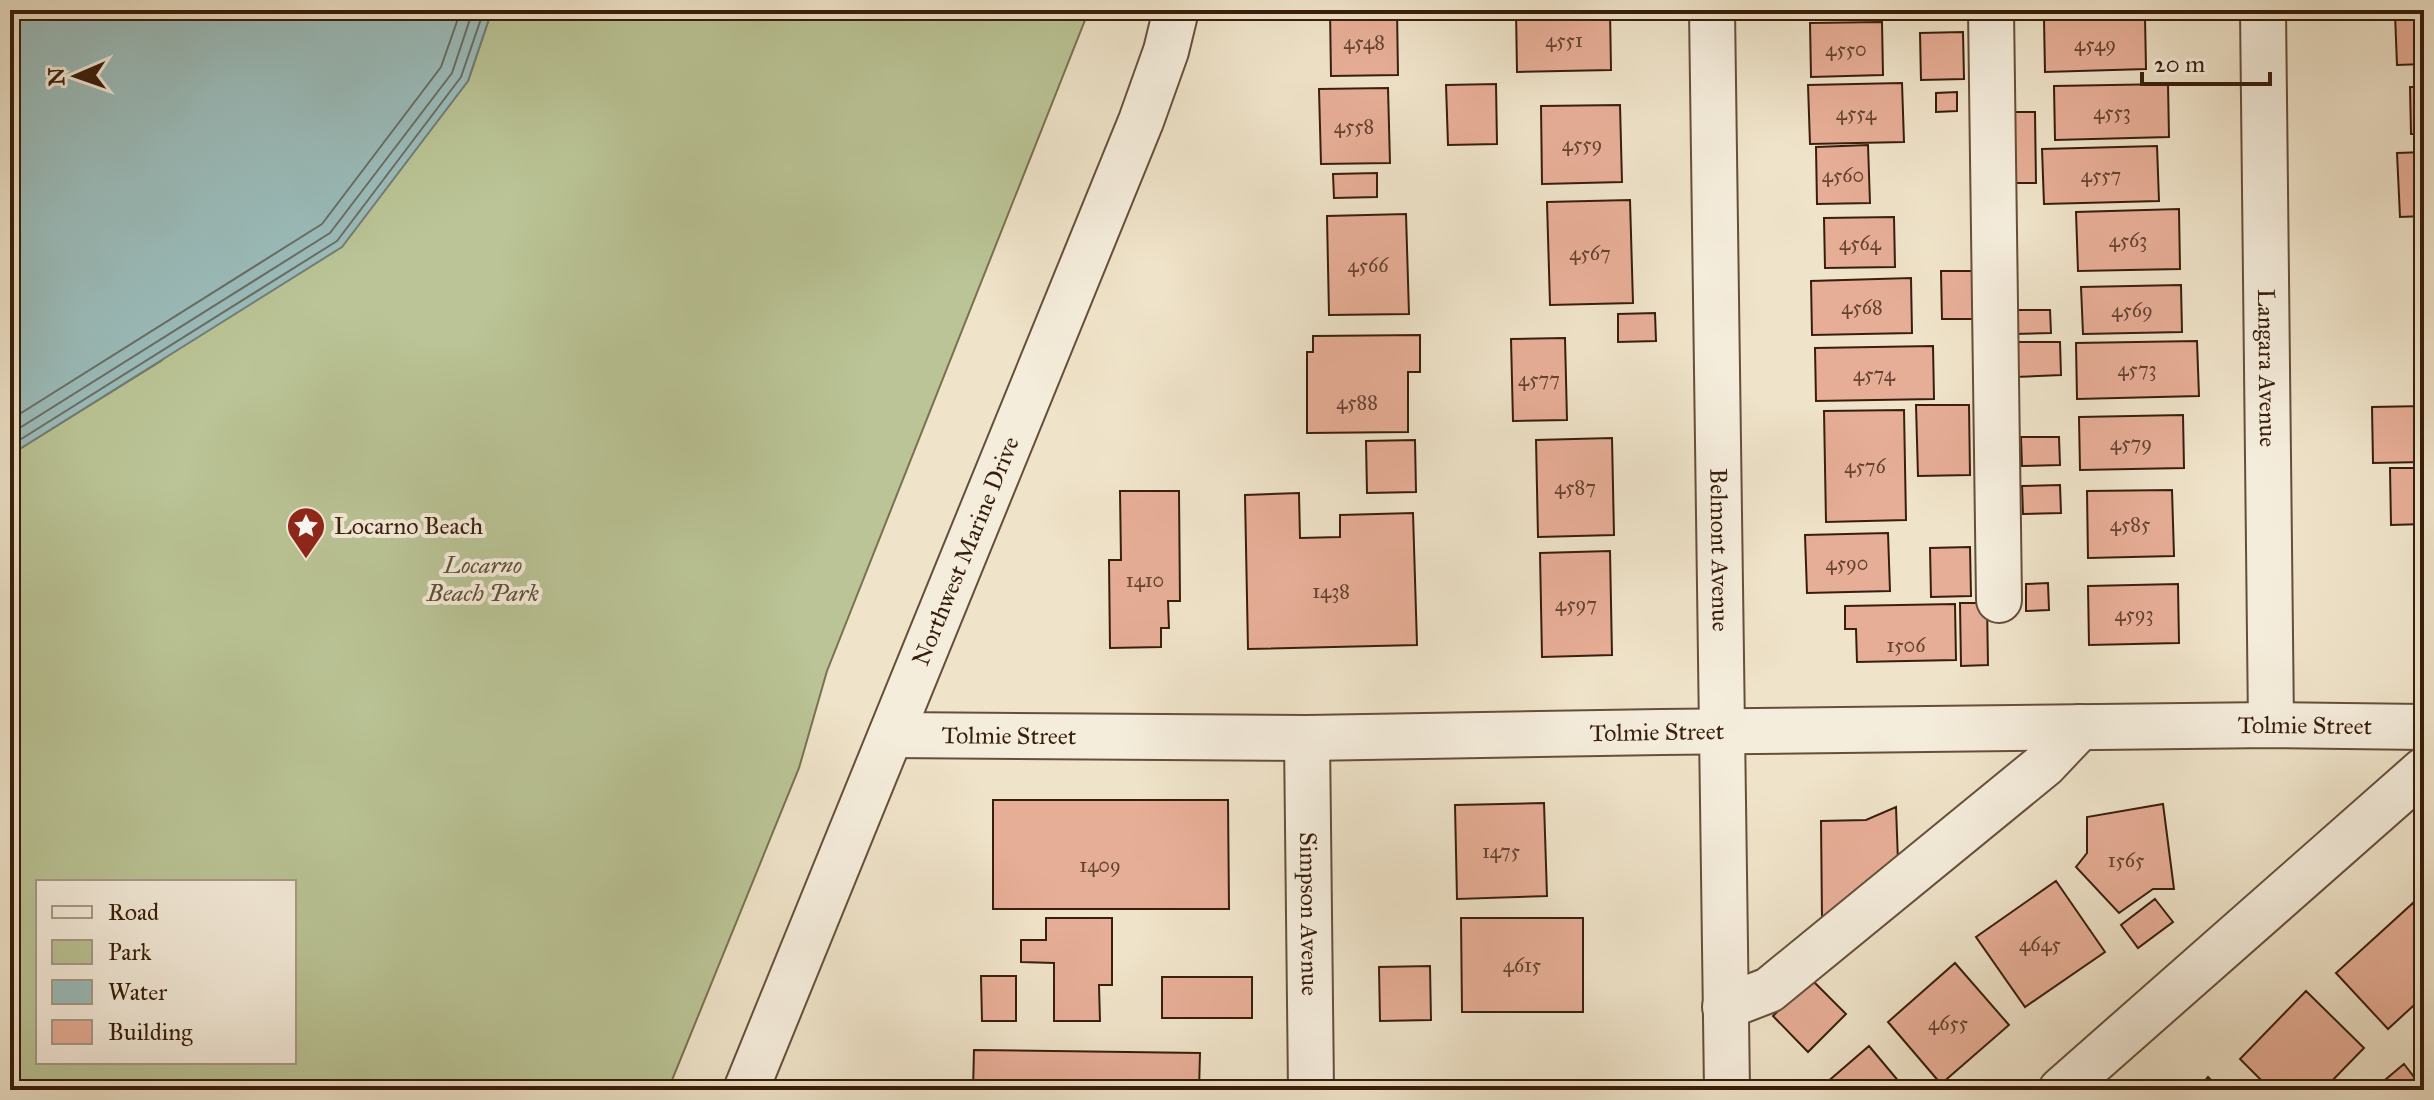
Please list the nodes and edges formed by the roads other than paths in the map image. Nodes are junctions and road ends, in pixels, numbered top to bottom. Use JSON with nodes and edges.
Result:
{"nodes":[{"id":1,"x":1176,"y":10,"type":"edge"},
{"id":2,"x":1712,"y":10,"type":"edge"},
{"id":3,"x":1991,"y":10,"type":"edge"},
{"id":4,"x":2263,"y":10,"type":"edge"},
{"id":5,"x":1999,"y":600,"type":"dead end"},
{"id":6,"x":2271,"y":725,"type":"junction"},
{"id":7,"x":2080,"y":727,"type":"junction"},
{"id":8,"x":2424,"y":727,"type":"edge"},
{"id":9,"x":1721,"y":731,"type":"junction"},
{"id":10,"x":891,"y":735,"type":"junction"},
{"id":11,"x":1307,"y":738,"type":"junction"},
{"id":12,"x":2424,"y":770,"type":"edge"},
{"id":13,"x":1725,"y":1007,"type":"junction"},
{"id":14,"x":746,"y":1090,"type":"edge"},
{"id":15,"x":1311,"y":1090,"type":"edge"},
{"id":16,"x":1727,"y":1090,"type":"edge"},
{"id":17,"x":2061,"y":1090,"type":"edge"}],
"edges":[{"from":1,"to":10,"type":"street","name":"Northwest Marine Drive"},
{"from":2,"to":9,"type":"street","name":"Belmont Avenue"},
{"from":3,"to":5,"type":"street"},
{"from":4,"to":6,"type":"street","name":"Langara Avenue"},
{"from":6,"to":7,"type":"street","name":"Tolmie Street"},
{"from":6,"to":8,"type":"street","name":"Tolmie Street"},
{"from":7,"to":9,"type":"street","name":"Tolmie Street"},
{"from":7,"to":13,"type":"street"},
{"from":9,"to":11,"type":"street","name":"Tolmie Street"},
{"from":9,"to":13,"type":"street","name":"Belmont Avenue"},
{"from":10,"to":11,"type":"street","name":"Tolmie Street"},
{"from":10,"to":14,"type":"street","name":"Northwest Marine Drive"},
{"from":11,"to":15,"type":"street","name":"Simpson Avenue"},
{"from":12,"to":17,"type":"street"},
{"from":13,"to":16,"type":"street","name":"Belmont Avenue"}]}
